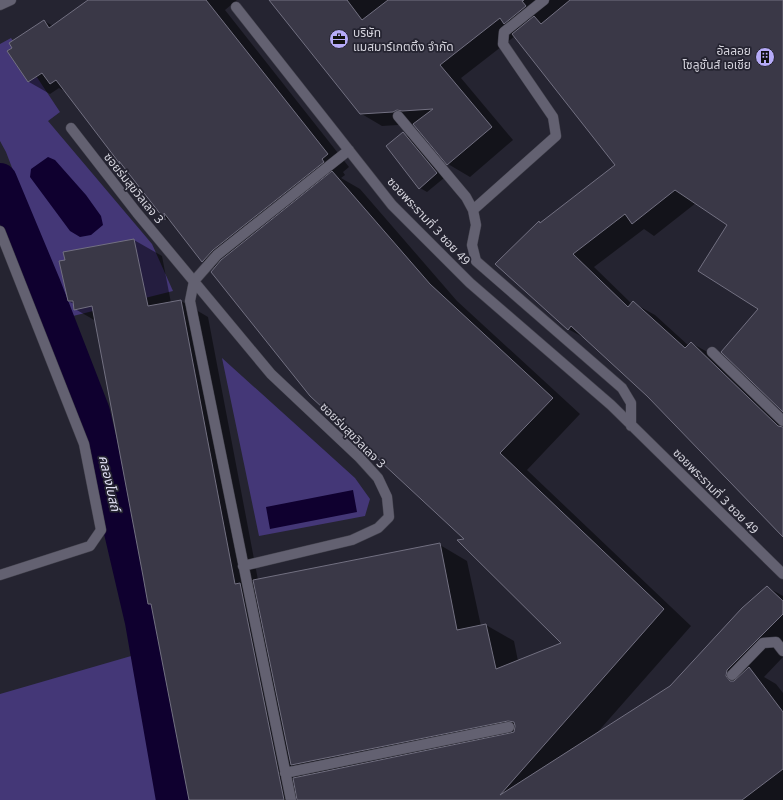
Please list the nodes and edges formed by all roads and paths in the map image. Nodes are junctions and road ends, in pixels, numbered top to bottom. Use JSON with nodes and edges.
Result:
{"nodes":[{"id":1,"x":11,"y":0,"type":"edge"},
{"id":2,"x":544,"y":0,"type":"edge"},
{"id":3,"x":0,"y":5,"type":"edge"},
{"id":4,"x":236,"y":7,"type":"dead end"},
{"id":5,"x":398,"y":116,"type":"dead end"},
{"id":6,"x":70,"y":128,"type":"dead end"},
{"id":7,"x":349,"y":150,"type":"junction"},
{"id":8,"x":473,"y":210,"type":"junction"},
{"id":9,"x":0,"y":232,"type":"edge"},
{"id":10,"x":194,"y":281,"type":"junction"},
{"id":11,"x":712,"y":352,"type":"dead end"},
{"id":12,"x":783,"y":421,"type":"edge"},
{"id":13,"x":631,"y":426,"type":"junction"},
{"id":14,"x":243,"y":566,"type":"junction"},
{"id":15,"x":782,"y":570,"type":"edge"},
{"id":16,"x":0,"y":575,"type":"edge"},
{"id":17,"x":783,"y":651,"type":"edge"},
{"id":18,"x":732,"y":675,"type":"dead end"},
{"id":19,"x":509,"y":727,"type":"dead end"},
{"id":20,"x":285,"y":773,"type":"junction"},
{"id":21,"x":291,"y":800,"type":"edge"}],
"edges":[{"from":1,"to":3,"type":"street"},
{"from":2,"to":8,"type":"street"},
{"from":4,"to":7,"type":"street","name":"ซอยพระรามที่ 3 ซอย 49"},
{"from":5,"to":8,"type":"street"},
{"from":6,"to":10,"type":"street","name":"ซอยร่มสุขวิลเลจ 3"},
{"from":7,"to":10,"type":"street"},
{"from":7,"to":13,"type":"street","name":"ซอยพระรามที่ 3 ซอย 49"},
{"from":8,"to":13,"type":"street","name":"ซอยพระรามที่ 3 ซอย 49"},
{"from":9,"to":16,"type":"street"},
{"from":10,"to":14,"type":"street"},
{"from":10,"to":14,"type":"street","name":"ซอยร่มสุขวิลเลจ 3"},
{"from":11,"to":12,"type":"street"},
{"from":13,"to":15,"type":"street","name":"ซอยพระรามที่ 3 ซอย 49"},
{"from":14,"to":20,"type":"street"},
{"from":17,"to":18,"type":"street"},
{"from":19,"to":20,"type":"street"},
{"from":20,"to":21,"type":"street"}]}
